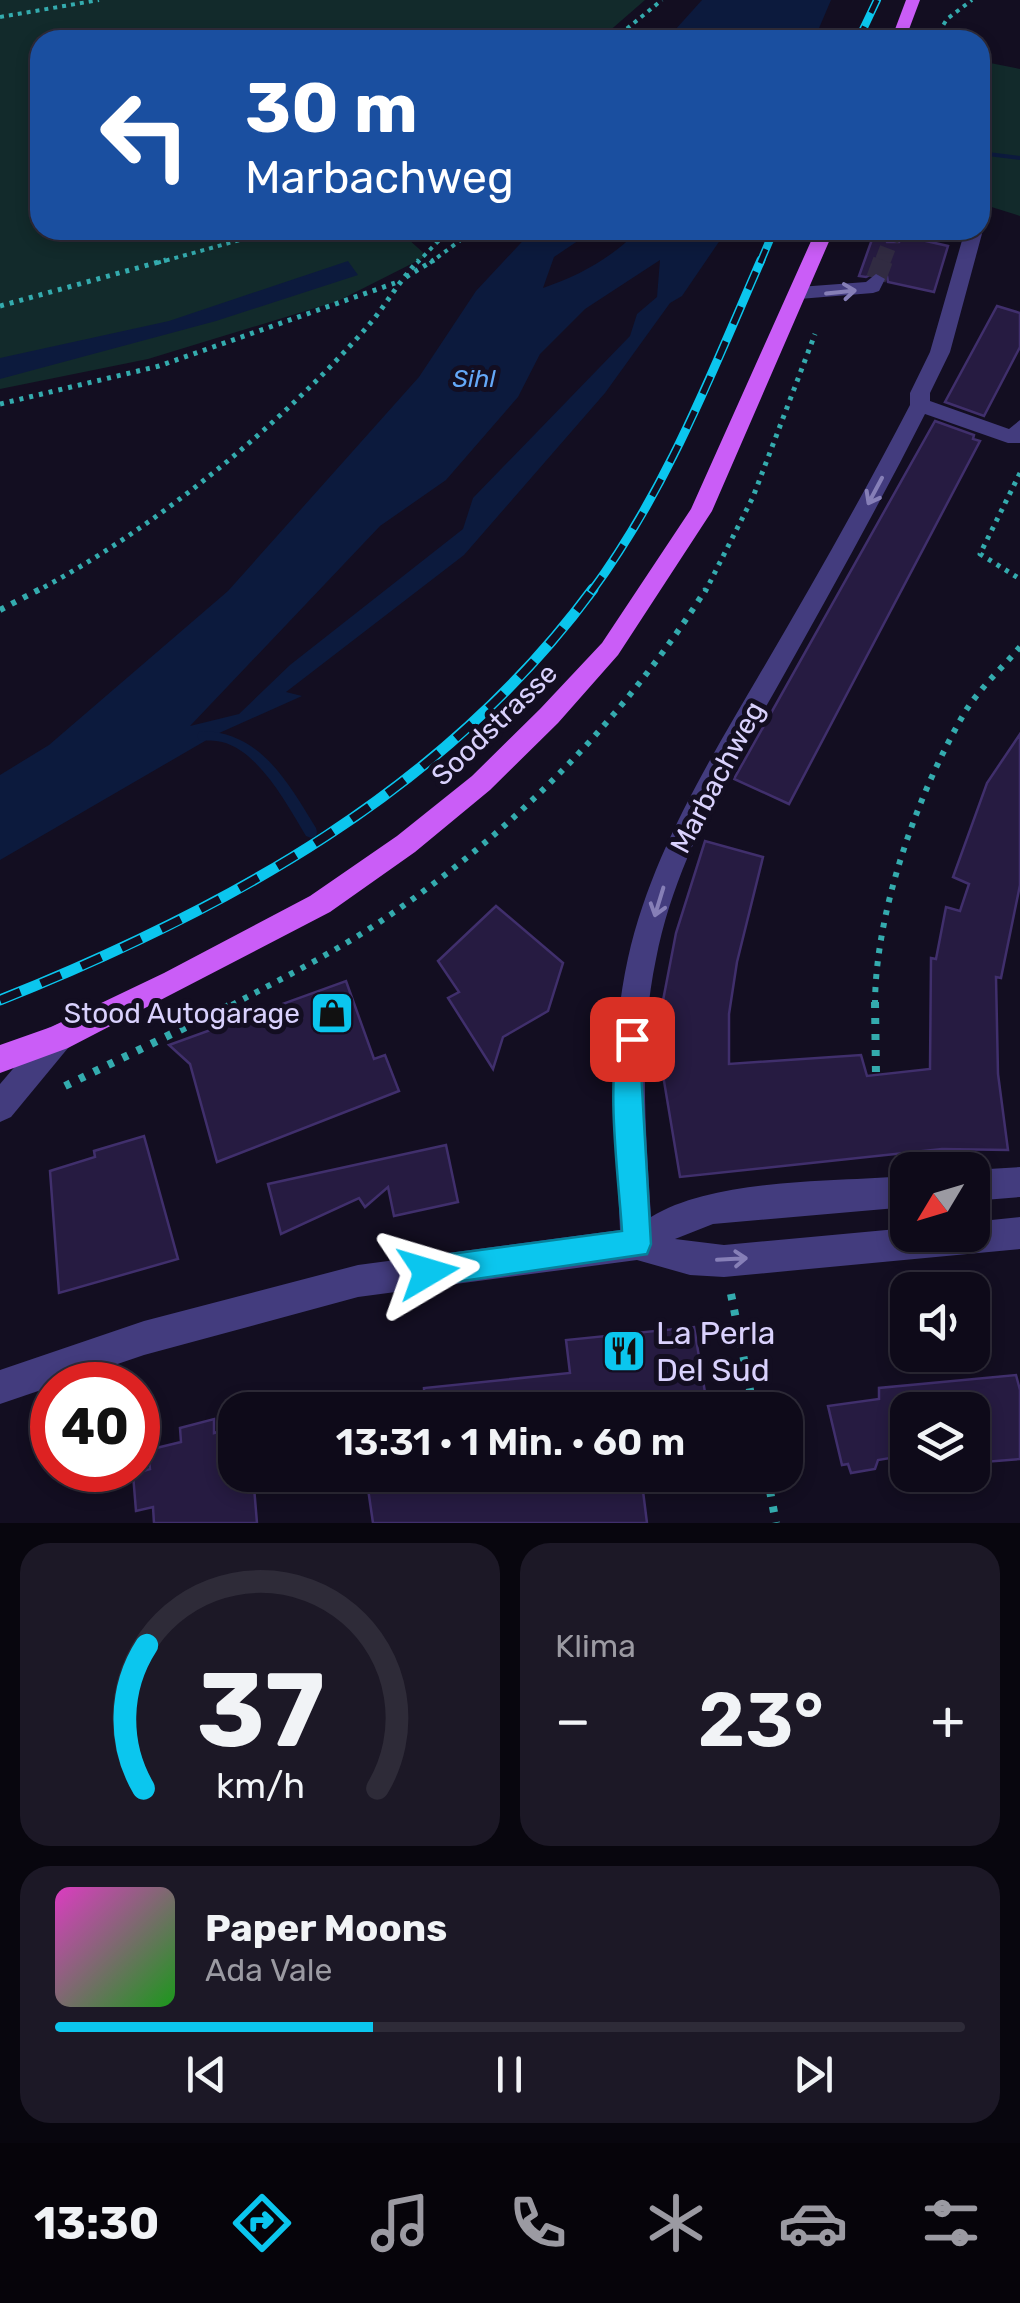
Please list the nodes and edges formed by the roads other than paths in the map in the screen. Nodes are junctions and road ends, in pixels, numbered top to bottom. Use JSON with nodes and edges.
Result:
{"nodes":[{"id":1,"x":914,"y":0,"type":"edge"},
{"id":2,"x":902,"y":30,"type":"edge"},
{"id":3,"x":821,"y":240,"type":"edge"},
{"id":4,"x":971,"y":240,"type":"edge"},
{"id":5,"x":876,"y":279,"type":"dead end"},
{"id":6,"x":799,"y":294,"type":"junction"},
{"id":7,"x":920,"y":405,"type":"junction"},
{"id":8,"x":1020,"y":428,"type":"edge"},
{"id":9,"x":58,"y":1038,"type":"junction"},
{"id":10,"x":0,"y":1059,"type":"edge"},
{"id":11,"x":0,"y":1107,"type":"edge"},
{"id":12,"x":1020,"y":1182,"type":"edge"},
{"id":13,"x":990,"y":1184,"type":"edge"},
{"id":14,"x":890,"y":1193,"type":"edge"},
{"id":15,"x":1020,"y":1233,"type":"edge"},
{"id":16,"x":637,"y":1244,"type":"junction"},
{"id":17,"x":0,"y":1387,"type":"edge"}],
"edges":[{"from":1,"to":2,"type":"main road"},
{"from":3,"to":6,"type":"main road","name":"Soodstrasse"},
{"from":4,"to":7,"type":"street","name":"Marbachweg"},
{"from":6,"to":5,"type":"street","one_way":true},
{"from":6,"to":9,"type":"main road","name":"Soodstrasse"},
{"from":7,"to":8,"type":"street"},
{"from":7,"to":16,"type":"street","name":"Marbachweg","one_way":true},
{"from":9,"to":10,"type":"main road","name":"Soodstrasse"},
{"from":9,"to":11,"type":"street"},
{"from":12,"to":13,"type":"street"},
{"from":14,"to":16,"type":"street"},
{"from":16,"to":15,"type":"street","one_way":true},
{"from":16,"to":17,"type":"street"}]}
